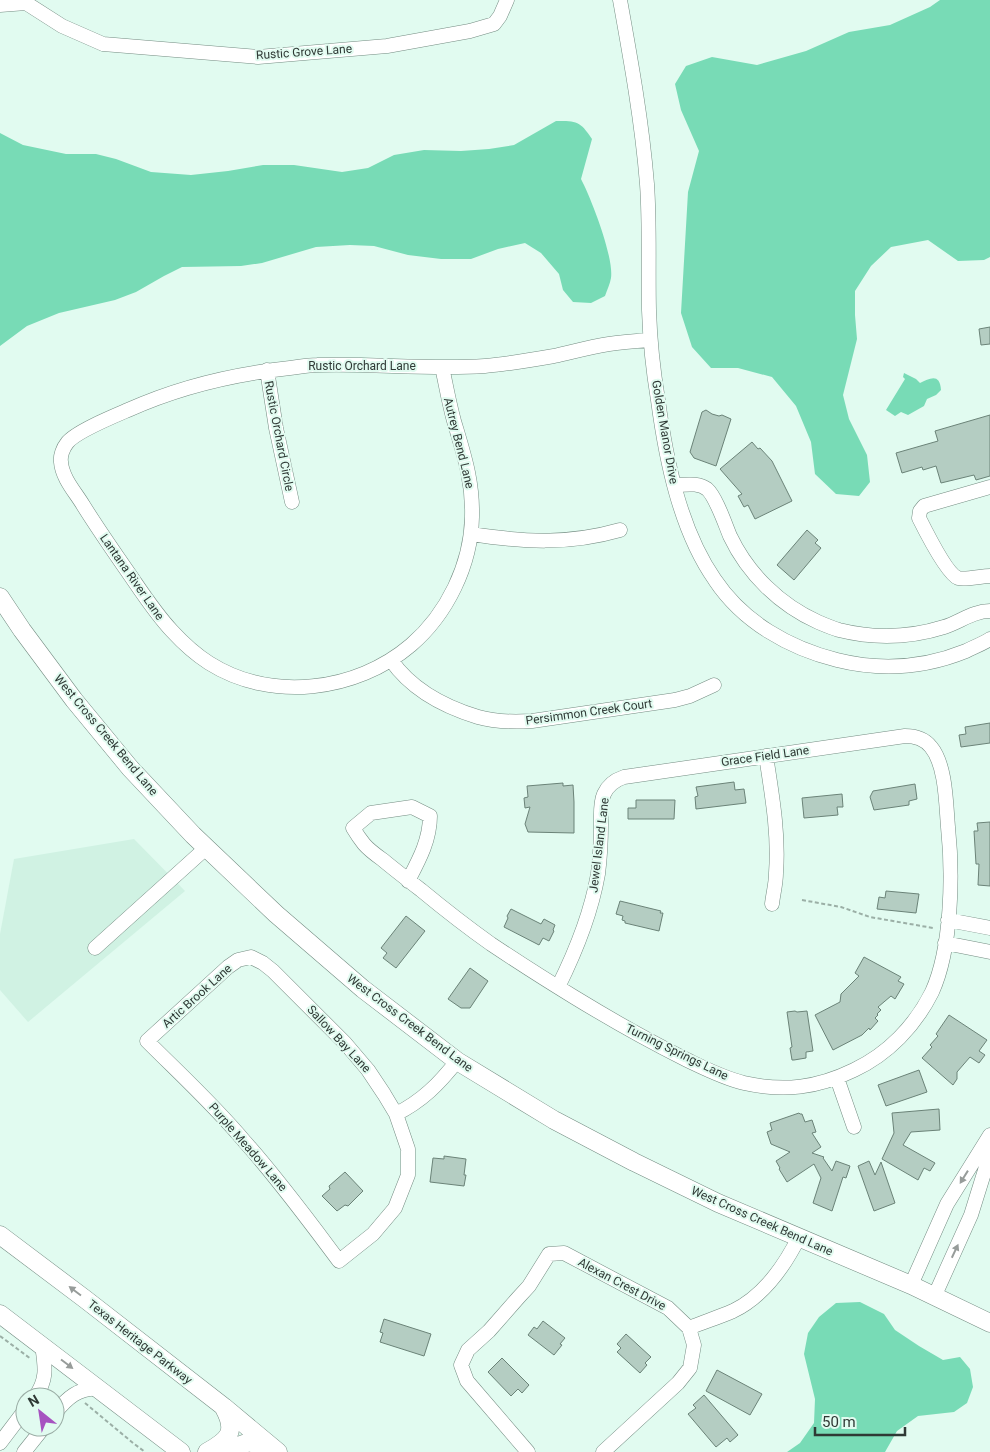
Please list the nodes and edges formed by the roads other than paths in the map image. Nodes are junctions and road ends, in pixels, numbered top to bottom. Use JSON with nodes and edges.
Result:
{"nodes":[{"id":1,"x":507,"y":0,"type":"edge"},
{"id":2,"x":620,"y":0,"type":"edge"},
{"id":3,"x":25,"y":2,"type":"edge"},
{"id":4,"x":0,"y":5,"type":"edge"},
{"id":5,"x":650,"y":340,"type":"junction"},
{"id":6,"x":442,"y":367,"type":"junction"},
{"id":7,"x":267,"y":370,"type":"junction"},
{"id":8,"x":62,"y":452,"type":"joint"},
{"id":9,"x":674,"y":485,"type":"junction"},
{"id":10,"x":990,"y":486,"type":"edge"},
{"id":11,"x":292,"y":502,"type":"dead end"},
{"id":12,"x":620,"y":530,"type":"dead end"},
{"id":13,"x":471,"y":534,"type":"junction"},
{"id":14,"x":990,"y":576,"type":"edge"},
{"id":15,"x":0,"y":597,"type":"edge"},
{"id":16,"x":990,"y":611,"type":"edge"},
{"id":17,"x":990,"y":639,"type":"edge"},
{"id":18,"x":391,"y":660,"type":"junction"},
{"id":19,"x":236,"y":676,"type":"joint"},
{"id":20,"x":714,"y":685,"type":"dead end"},
{"id":21,"x":925,"y":740,"type":"joint"},
{"id":22,"x":766,"y":756,"type":"junction"},
{"id":23,"x":608,"y":786,"type":"joint"},
{"id":24,"x":206,"y":848,"type":"junction"},
{"id":25,"x":408,"y":881,"type":"junction"},
{"id":26,"x":772,"y":904,"type":"dead end"},
{"id":27,"x":948,"y":920,"type":"junction"},
{"id":28,"x":990,"y":928,"type":"edge"},
{"id":29,"x":945,"y":944,"type":"junction"},
{"id":30,"x":95,"y":948,"type":"dead end"},
{"id":31,"x":990,"y":952,"type":"edge"},
{"id":32,"x":251,"y":957,"type":"joint"},
{"id":33,"x":558,"y":987,"type":"junction"},
{"id":34,"x":147,"y":1041,"type":"joint"},
{"id":35,"x":457,"y":1061,"type":"junction"},
{"id":36,"x":837,"y":1078,"type":"junction"},
{"id":37,"x":396,"y":1114,"type":"junction"},
{"id":38,"x":854,"y":1126,"type":"dead end"},
{"id":39,"x":990,"y":1135,"type":"edge"},
{"id":40,"x":990,"y":1154,"type":"edge"},
{"id":41,"x":0,"y":1235,"type":"edge"},
{"id":42,"x":799,"y":1237,"type":"junction"},
{"id":43,"x":339,"y":1261,"type":"joint"},
{"id":44,"x":912,"y":1285,"type":"junction"},
{"id":45,"x":935,"y":1295,"type":"junction"},
{"id":46,"x":0,"y":1314,"type":"edge"},
{"id":47,"x":990,"y":1323,"type":"edge"},
{"id":48,"x":689,"y":1328,"type":"junction"},
{"id":49,"x":42,"y":1345,"type":"junction"},
{"id":50,"x":42,"y":1387,"type":"edge"},
{"id":51,"x":99,"y":1389,"type":"junction"},
{"id":52,"x":65,"y":1401,"type":"edge"},
{"id":53,"x":224,"y":1407,"type":"junction"},
{"id":54,"x":15,"y":1423,"type":"edge"},
{"id":55,"x":156,"y":1433,"type":"junction"},
{"id":56,"x":36,"y":1437,"type":"edge"},
{"id":57,"x":0,"y":1443,"type":"edge"},
{"id":58,"x":24,"y":1452,"type":"edge"},
{"id":59,"x":181,"y":1452,"type":"edge"},
{"id":60,"x":191,"y":1452,"type":"edge"},
{"id":61,"x":207,"y":1452,"type":"edge"},
{"id":62,"x":232,"y":1452,"type":"edge"},
{"id":63,"x":272,"y":1452,"type":"edge"},
{"id":64,"x":278,"y":1452,"type":"edge"},
{"id":65,"x":528,"y":1452,"type":"edge"},
{"id":66,"x":604,"y":1452,"type":"edge"}],
"edges":[{"from":1,"to":3,"type":"street","name":"Rustic Grove Lane"},
{"from":2,"to":5,"type":"street","name":"Golden Manor Drive"},
{"from":3,"to":4,"type":"street"},
{"from":5,"to":6,"type":"street","name":"Rustic Orchard Lane"},
{"from":5,"to":9,"type":"street","name":"Golden Manor Drive"},
{"from":6,"to":7,"type":"street","name":"Rustic Orchard Lane"},
{"from":6,"to":13,"type":"street","name":"Autrey Bend Lane"},
{"from":7,"to":8,"type":"street","name":"Rustic Orchard Lane"},
{"from":7,"to":11,"type":"street","name":"Rustic Orchard Circle"},
{"from":8,"to":19,"type":"street","name":"Lantana River Lane"},
{"from":9,"to":16,"type":"street"},
{"from":9,"to":17,"type":"street","name":"Golden Manor Drive"},
{"from":10,"to":14,"type":"street"},
{"from":12,"to":13,"type":"street"},
{"from":13,"to":18,"type":"street","name":"Autrey Bend Lane"},
{"from":15,"to":24,"type":"main road","name":"West Cross Creek Bend Lane"},
{"from":18,"to":19,"type":"street","name":"Autrey Bend Lane"},
{"from":18,"to":20,"type":"street","name":"Persimmon Creek Court"},
{"from":21,"to":22,"type":"street","name":"Grace Field Lane"},
{"from":21,"to":27,"type":"street","name":"Turning Springs Lane"},
{"from":22,"to":23,"type":"street","name":"Grace Field Lane"},
{"from":22,"to":26,"type":"street"},
{"from":23,"to":33,"type":"street","name":"Jewel Island Lane"},
{"from":24,"to":30,"type":"street"},
{"from":24,"to":35,"type":"main road","name":"West Cross Creek Bend Lane"},
{"from":25,"to":25,"type":"street","name":"Turning Springs Lane"},
{"from":25,"to":33,"type":"street","name":"Turning Springs Lane"},
{"from":27,"to":28,"type":"street"},
{"from":27,"to":29,"type":"street","name":"Turning Springs Lane"},
{"from":29,"to":31,"type":"street"},
{"from":29,"to":36,"type":"street","name":"Turning Springs Lane"},
{"from":32,"to":34,"type":"street","name":"Artic Brook Lane"},
{"from":32,"to":37,"type":"street","name":"Sallow Bay Lane"},
{"from":33,"to":36,"type":"street","name":"Turning Springs Lane"},
{"from":34,"to":43,"type":"street","name":"Purple Meadow Lane"},
{"from":35,"to":37,"type":"street"},
{"from":35,"to":42,"type":"main road","name":"West Cross Creek Bend Lane"},
{"from":36,"to":38,"type":"street"},
{"from":37,"to":43,"type":"street","name":"Sallow Bay Lane"},
{"from":39,"to":44,"type":"street","one_way":true},
{"from":45,"to":40,"type":"street","one_way":true},
{"from":53,"to":41,"type":"main road","name":"Texas Heritage Parkway","one_way":true},
{"from":42,"to":44,"type":"main road","name":"West Cross Creek Bend Lane"},
{"from":42,"to":48,"type":"street"},
{"from":44,"to":45,"type":"main road","name":"West Cross Creek Bend Lane"},
{"from":45,"to":47,"type":"main road","name":"West Cross Creek Bend Lane"},
{"from":46,"to":49,"type":"main road"},
{"from":48,"to":65,"type":"street","name":"Alexan Crest Drive"},
{"from":48,"to":66,"type":"street"},
{"from":49,"to":50,"type":"street"},
{"from":49,"to":51,"type":"main road","one_way":true},
{"from":51,"to":52,"type":"street"},
{"from":51,"to":55,"type":"main road"},
{"from":53,"to":61,"type":"main road"},
{"from":53,"to":64,"type":"main road","name":"Texas Heritage Parkway"},
{"from":54,"to":57,"type":"street"},
{"from":55,"to":59,"type":"main road"},
{"from":55,"to":60,"type":"main road"},
{"from":56,"to":58,"type":"street"},
{"from":62,"to":63,"type":"main road"}]}
